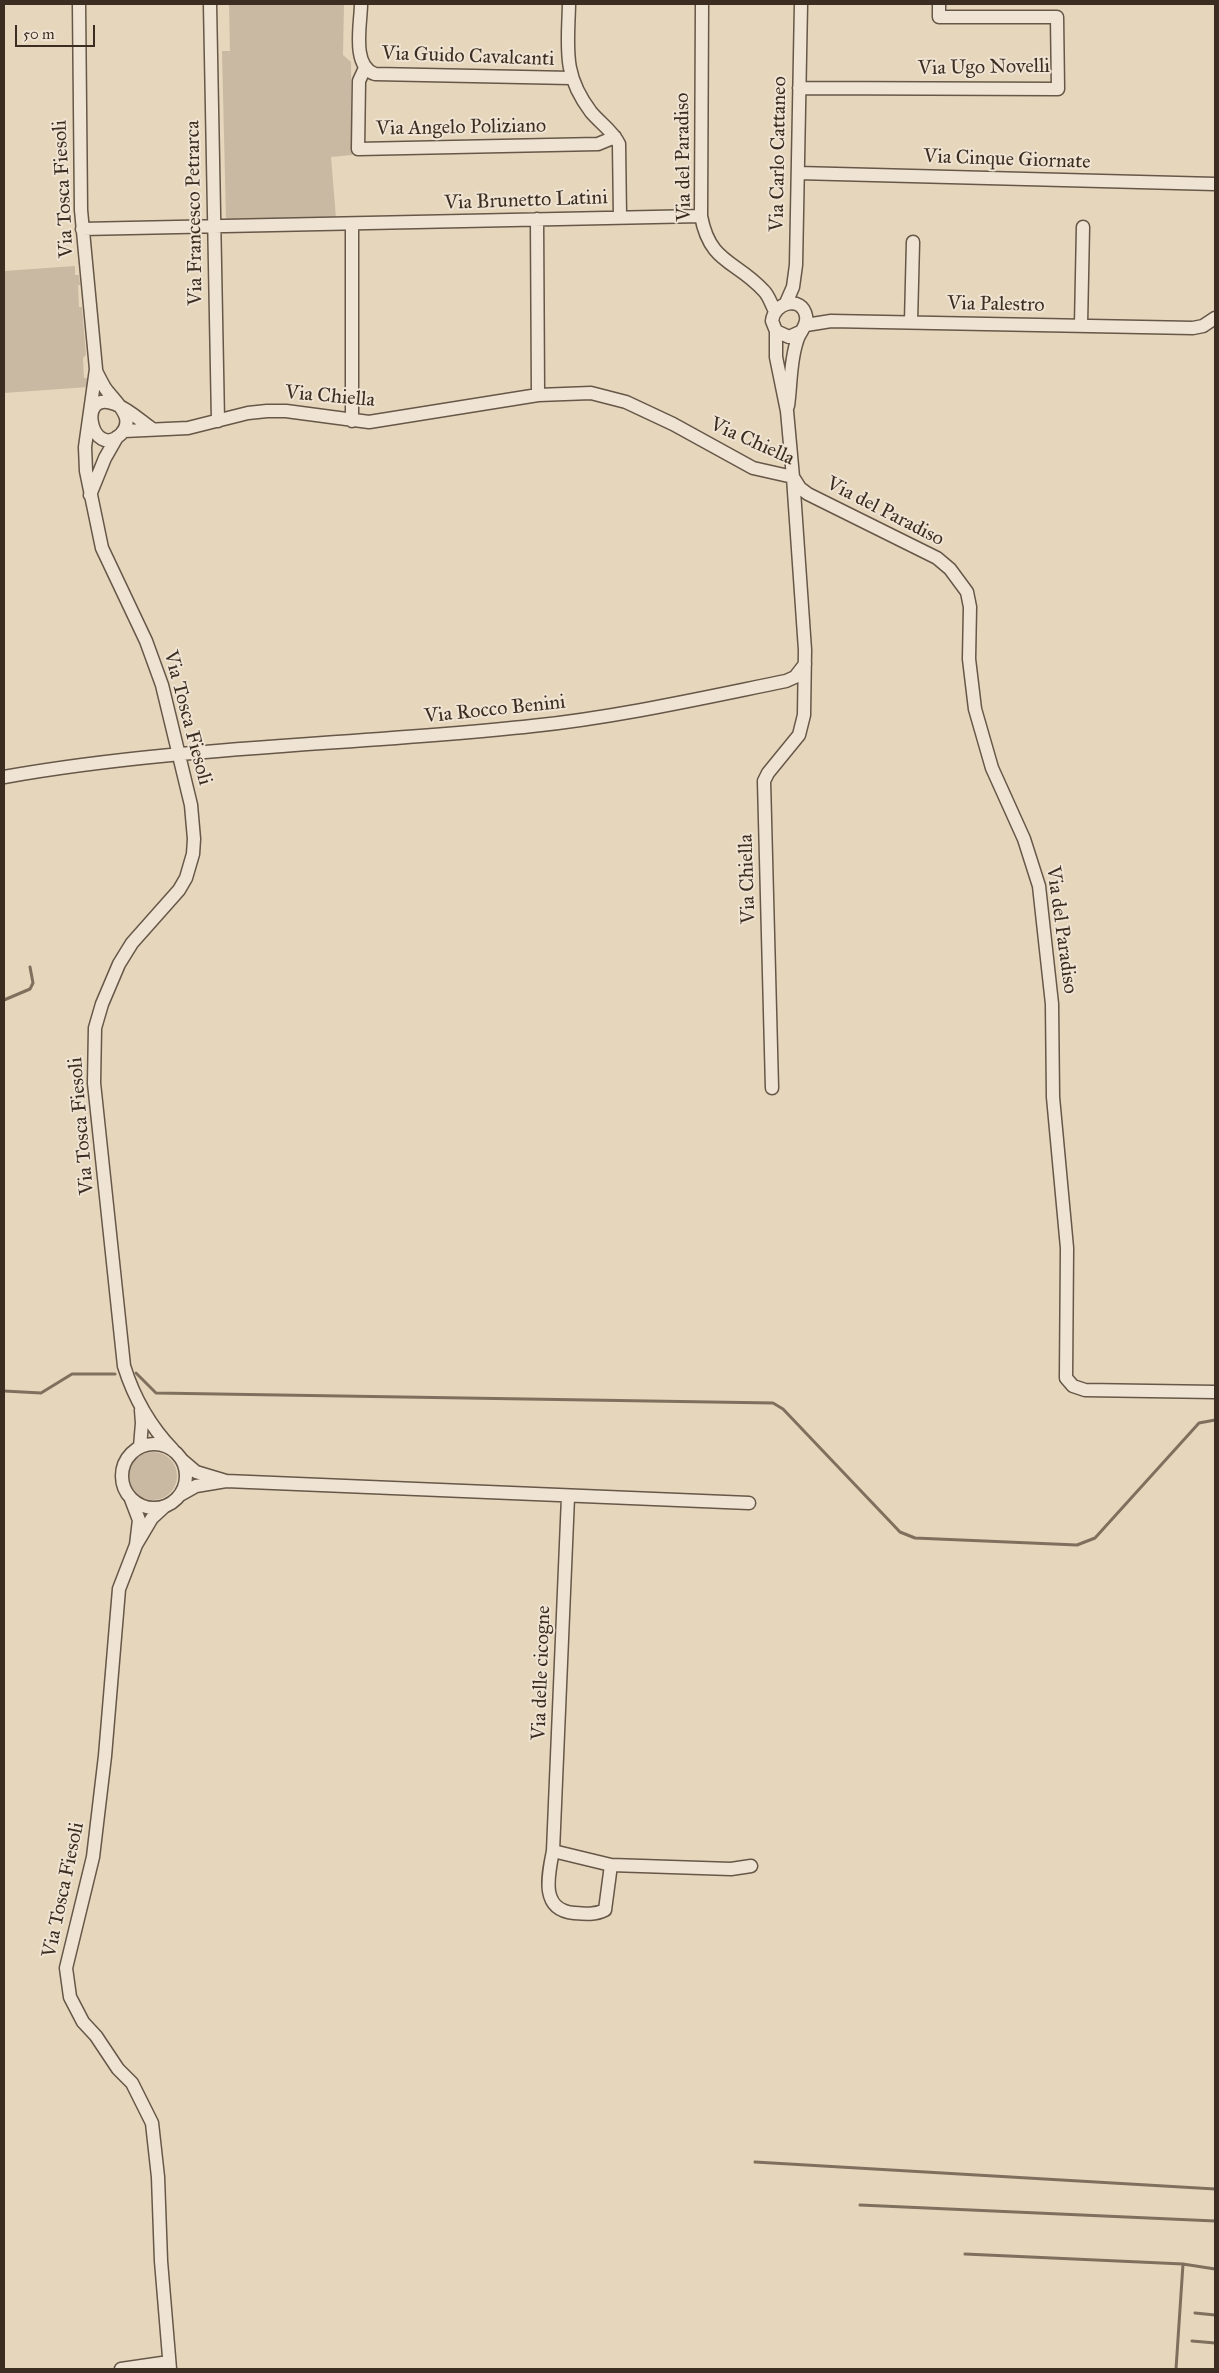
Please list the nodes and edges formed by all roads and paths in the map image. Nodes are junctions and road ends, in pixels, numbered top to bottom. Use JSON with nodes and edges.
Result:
{"nodes":[{"id":1,"x":79,"y":4,"type":"edge"},
{"id":2,"x":210,"y":4,"type":"edge"},
{"id":3,"x":361,"y":4,"type":"edge"},
{"id":4,"x":569,"y":4,"type":"edge"},
{"id":5,"x":702,"y":4,"type":"edge"},
{"id":6,"x":801,"y":4,"type":"edge"},
{"id":7,"x":939,"y":4,"type":"edge"},
{"id":8,"x":365,"y":68,"type":"junction"},
{"id":9,"x":571,"y":78,"type":"junction"},
{"id":10,"x":800,"y":88,"type":"junction"},
{"id":11,"x":615,"y":137,"type":"junction"},
{"id":12,"x":798,"y":173,"type":"junction"},
{"id":13,"x":1215,"y":184,"type":"edge"},
{"id":14,"x":701,"y":216,"type":"junction"},
{"id":15,"x":620,"y":217,"type":"junction"},
{"id":16,"x":537,"y":219,"type":"junction"},
{"id":17,"x":352,"y":224,"type":"junction"},
{"id":18,"x":214,"y":226,"type":"junction"},
{"id":19,"x":1083,"y":227,"type":"dead end"},
{"id":20,"x":82,"y":229,"type":"junction"},
{"id":21,"x":913,"y":242,"type":"dead end"},
{"id":22,"x":781,"y":307,"type":"junction"},
{"id":23,"x":1214,"y":320,"type":"edge"},
{"id":24,"x":911,"y":322,"type":"junction"},
{"id":25,"x":804,"y":324,"type":"junction"},
{"id":26,"x":1081,"y":325,"type":"junction"},
{"id":27,"x":776,"y":331,"type":"junction"},
{"id":28,"x":96,"y":371,"type":"junction"},
{"id":29,"x":538,"y":396,"type":"junction"},
{"id":30,"x":123,"y":410,"type":"junction"},
{"id":31,"x":787,"y":411,"type":"junction"},
{"id":32,"x":90,"y":417,"type":"junction"},
{"id":33,"x":218,"y":421,"type":"junction"},
{"id":34,"x":352,"y":421,"type":"junction"},
{"id":35,"x":151,"y":428,"type":"junction"},
{"id":36,"x":120,"y":434,"type":"junction"},
{"id":37,"x":793,"y":477,"type":"junction"},
{"id":38,"x":90,"y":495,"type":"junction"},
{"id":39,"x":805,"y":664,"type":"junction"},
{"id":40,"x":179,"y":755,"type":"junction"},
{"id":41,"x":4,"y":776,"type":"edge"},
{"id":42,"x":772,"y":1088,"type":"dead end"},
{"id":43,"x":1215,"y":1392,"type":"edge"},
{"id":44,"x":141,"y":1408,"type":"junction"},
{"id":45,"x":140,"y":1447,"type":"junction"},
{"id":46,"x":172,"y":1450,"type":"junction"},
{"id":47,"x":182,"y":1459,"type":"junction"},
{"id":48,"x":226,"y":1481,"type":"junction"},
{"id":49,"x":180,"y":1495,"type":"junction"},
{"id":50,"x":568,"y":1497,"type":"junction"},
{"id":51,"x":132,"y":1499,"type":"junction"},
{"id":52,"x":749,"y":1503,"type":"dead end"},
{"id":53,"x":166,"y":1506,"type":"junction"},
{"id":54,"x":136,"y":1545,"type":"junction"},
{"id":55,"x":553,"y":1851,"type":"junction"},
{"id":56,"x":611,"y":1865,"type":"junction"},
{"id":57,"x":751,"y":1866,"type":"dead end"},
{"id":58,"x":170,"y":2366,"type":"edge"},
{"id":59,"x":122,"y":2369,"type":"edge"}],
"edges":[{"from":1,"to":20,"type":"street","name":"Via Tosca Fiesoli"},
{"from":2,"to":18,"type":"street","name":"Via Francesco Petrarca"},
{"from":3,"to":8,"type":"street"},
{"from":4,"to":9,"type":"street"},
{"from":5,"to":14,"type":"street","name":"Via del Paradiso"},
{"from":6,"to":10,"type":"street","name":"Via Carlo Cattaneo"},
{"from":7,"to":10,"type":"street","name":"Via Ugo Novelli"},
{"from":8,"to":9,"type":"street","name":"Via Guido Cavalcanti"},
{"from":8,"to":11,"type":"street","name":"Via Angelo Poliziano"},
{"from":9,"to":11,"type":"street"},
{"from":10,"to":12,"type":"street","name":"Via Carlo Cattaneo"},
{"from":11,"to":15,"type":"street"},
{"from":12,"to":13,"type":"street","name":"Via Cinque Giornate"},
{"from":12,"to":22,"type":"street","name":"Via Carlo Cattaneo"},
{"from":14,"to":15,"type":"street","name":"Via Brunetto Latini"},
{"from":14,"to":22,"type":"street","name":"Via del Paradiso"},
{"from":15,"to":16,"type":"street","name":"Via Brunetto Latini"},
{"from":16,"to":17,"type":"street","name":"Via Brunetto Latini"},
{"from":16,"to":29,"type":"street"},
{"from":17,"to":18,"type":"street","name":"Via Brunetto Latini"},
{"from":17,"to":34,"type":"street"},
{"from":18,"to":20,"type":"street","name":"Via Brunetto Latini"},
{"from":18,"to":33,"type":"street","name":"Via Francesco Petrarca"},
{"from":19,"to":26,"type":"street"},
{"from":20,"to":28,"type":"street","name":"Via Tosca Fiesoli"},
{"from":21,"to":24,"type":"street"},
{"from":22,"to":25,"type":"street"},
{"from":22,"to":27,"type":"street","name":"Via del Paradiso"},
{"from":23,"to":26,"type":"street","name":"Via Palestro"},
{"from":24,"to":25,"type":"street","name":"Via Palestro"},
{"from":24,"to":26,"type":"street","name":"Via Palestro"},
{"from":25,"to":27,"type":"street"},
{"from":25,"to":31,"type":"street","name":"Via del Paradiso"},
{"from":27,"to":31,"type":"street","name":"Via del Paradiso"},
{"from":28,"to":30,"type":"street","name":"Via Tosca Fiesoli"},
{"from":28,"to":32,"type":"street","name":"Via Tosca Fiesoli"},
{"from":29,"to":34,"type":"street","name":"Via Chiella"},
{"from":29,"to":37,"type":"street","name":"Via Chiella"},
{"from":30,"to":32,"type":"street"},
{"from":30,"to":35,"type":"street"},
{"from":30,"to":36,"type":"street"},
{"from":31,"to":37,"type":"street","name":"Via del Paradiso"},
{"from":32,"to":36,"type":"street"},
{"from":32,"to":38,"type":"street","name":"Via Tosca Fiesoli"},
{"from":33,"to":34,"type":"street","name":"Via Chiella"},
{"from":33,"to":35,"type":"street","name":"Via Chiella"},
{"from":35,"to":36,"type":"street","name":"Via Chiella"},
{"from":36,"to":38,"type":"street"},
{"from":37,"to":39,"type":"street","name":"Via Chiella"},
{"from":37,"to":43,"type":"street","name":"Via del Paradiso"},
{"from":38,"to":40,"type":"street","name":"Via Tosca Fiesoli"},
{"from":39,"to":40,"type":"street","name":"Via Rocco Benini"},
{"from":39,"to":42,"type":"street","name":"Via Chiella"},
{"from":40,"to":41,"type":"street","name":"Via Rocco Benini"},
{"from":40,"to":44,"type":"street","name":"Via Tosca Fiesoli"},
{"from":44,"to":45,"type":"street","name":"Via Tosca Fiesoli"},
{"from":44,"to":46,"type":"street","name":"Via Tosca Fiesoli"},
{"from":45,"to":46,"type":"street"},
{"from":45,"to":51,"type":"street","name":"Via Tosca Fiesoli"},
{"from":46,"to":47,"type":"street","name":"Via Tosca Fiesoli"},
{"from":47,"to":48,"type":"street"},
{"from":47,"to":49,"type":"street"},
{"from":48,"to":49,"type":"street"},
{"from":48,"to":50,"type":"street"},
{"from":49,"to":53,"type":"street","name":"Via Tosca Fiesoli"},
{"from":50,"to":52,"type":"street"},
{"from":50,"to":55,"type":"street","name":"Via delle cicogne"},
{"from":51,"to":53,"type":"street"},
{"from":51,"to":54,"type":"street","name":"Via Tosca Fiesoli"},
{"from":53,"to":54,"type":"street","name":"Via Tosca Fiesoli"},
{"from":54,"to":58,"type":"street","name":"Via Tosca Fiesoli"},
{"from":55,"to":56,"type":"street"},
{"from":55,"to":56,"type":"street","name":"Via delle cicogne"},
{"from":56,"to":57,"type":"street"},
{"from":58,"to":59,"type":"street"}]}
